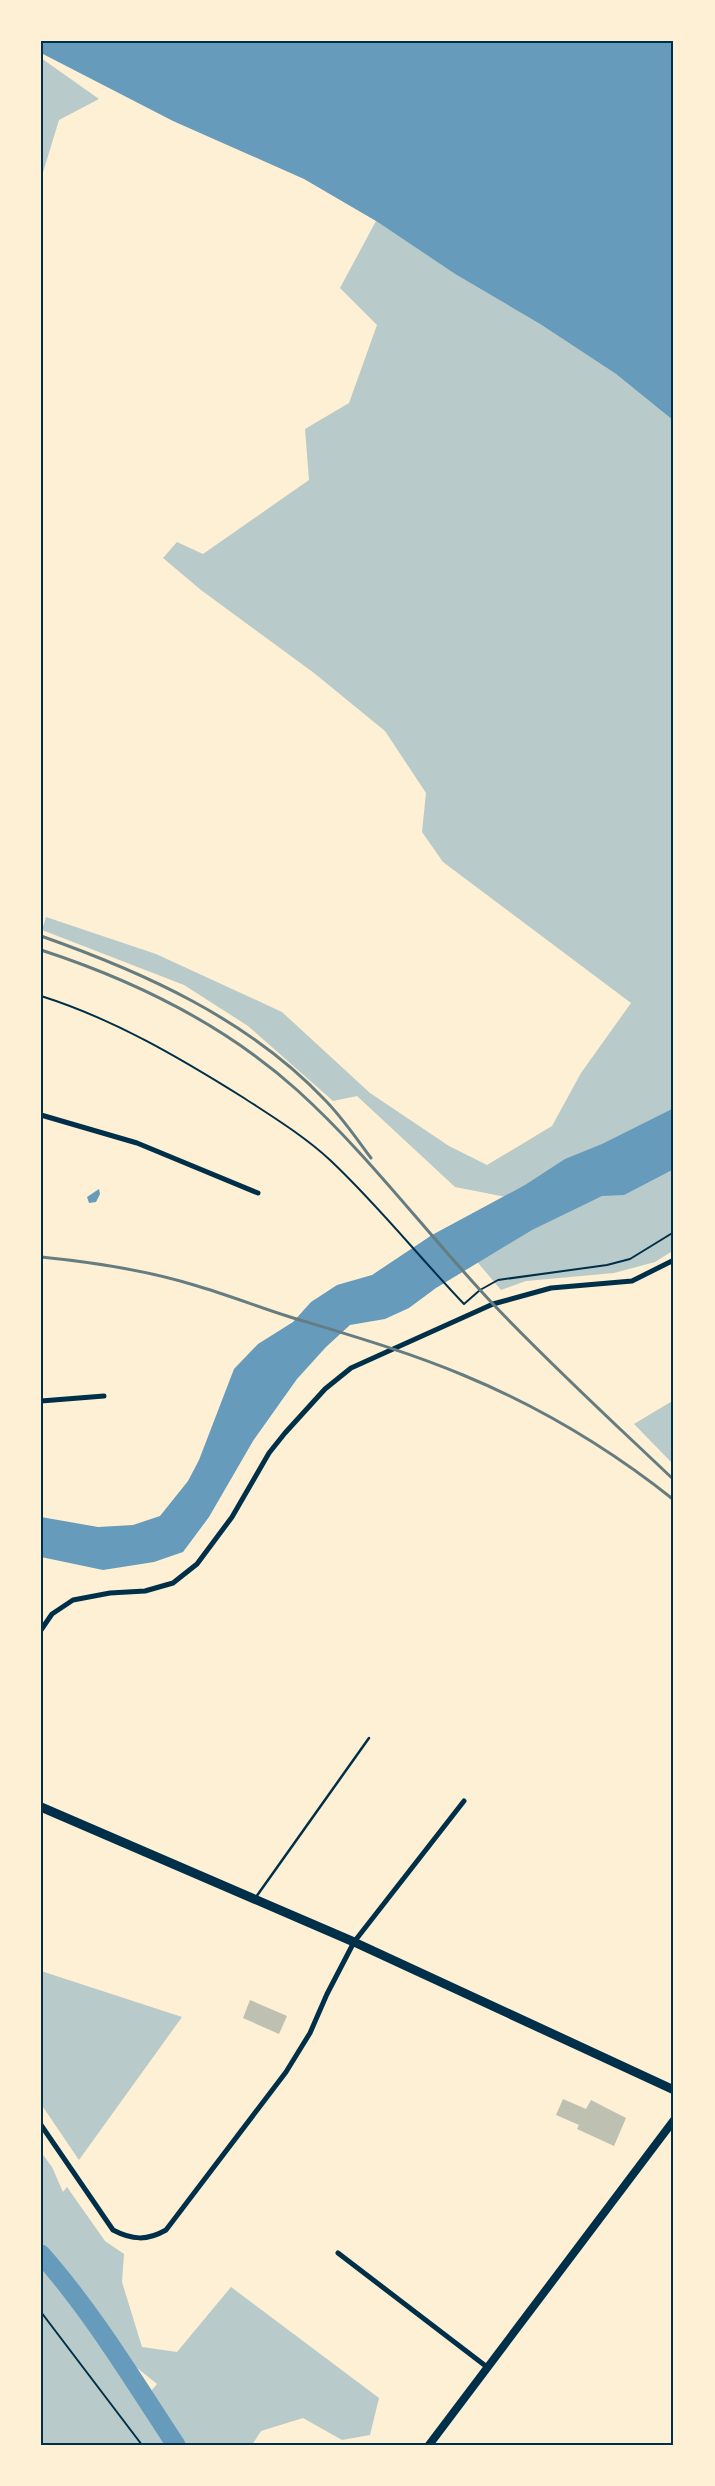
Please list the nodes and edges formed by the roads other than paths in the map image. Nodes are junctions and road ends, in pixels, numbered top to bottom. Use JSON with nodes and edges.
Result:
{"nodes":[{"id":1,"x":41,"y":1116,"type":"edge"},
{"id":2,"x":258,"y":1193,"type":"dead end"},
{"id":3,"x":674,"y":1260,"type":"edge"},
{"id":4,"x":104,"y":1396,"type":"dead end"},
{"id":5,"x":41,"y":1401,"type":"edge"},
{"id":6,"x":41,"y":1630,"type":"edge"},
{"id":7,"x":369,"y":1738,"type":"dead end"},
{"id":8,"x":464,"y":1801,"type":"dead end"},
{"id":9,"x":41,"y":1807,"type":"edge"},
{"id":10,"x":255,"y":1898,"type":"junction"},
{"id":11,"x":354,"y":1942,"type":"junction"},
{"id":12,"x":674,"y":2090,"type":"edge"},
{"id":13,"x":674,"y":2120,"type":"edge"},
{"id":14,"x":41,"y":2126,"type":"edge"},
{"id":15,"x":338,"y":2253,"type":"dead end"},
{"id":16,"x":487,"y":2367,"type":"junction"},
{"id":17,"x":429,"y":2445,"type":"edge"}],
"edges":[{"from":1,"to":2,"type":"street"},
{"from":3,"to":6,"type":"street"},
{"from":4,"to":5,"type":"street"},
{"from":7,"to":10,"type":"lane"},
{"from":8,"to":11,"type":"street"},
{"from":9,"to":10,"type":"main road"},
{"from":10,"to":11,"type":"main road"},
{"from":11,"to":12,"type":"main road"},
{"from":11,"to":14,"type":"street"},
{"from":13,"to":16,"type":"main road"},
{"from":15,"to":16,"type":"street"},
{"from":16,"to":17,"type":"main road"}]}
